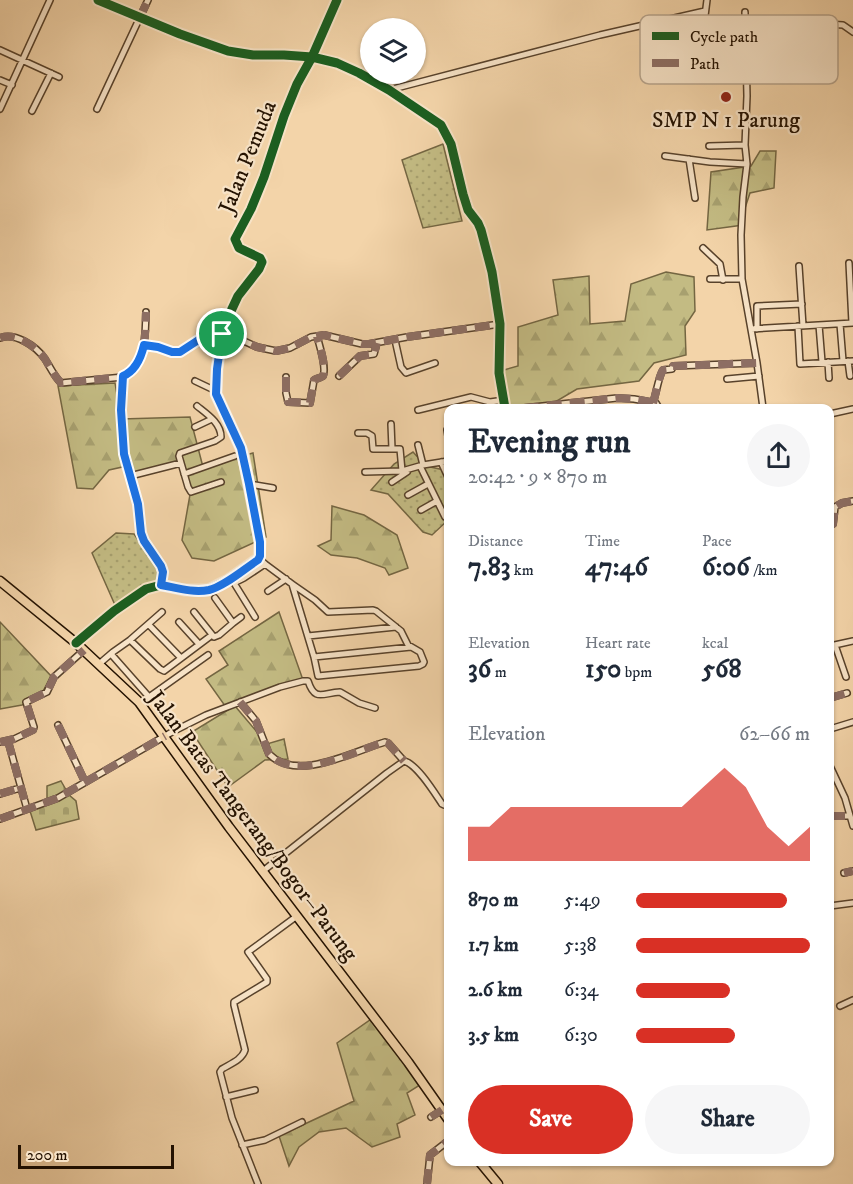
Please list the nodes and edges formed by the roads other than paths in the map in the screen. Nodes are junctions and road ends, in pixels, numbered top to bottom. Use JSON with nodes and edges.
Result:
{"nodes":[{"id":1,"x":50,"y":0,"type":"edge"},
{"id":2,"x":99,"y":0,"type":"edge"},
{"id":3,"x":148,"y":0,"type":"edge"},
{"id":4,"x":337,"y":0,"type":"edge"},
{"id":5,"x":707,"y":0,"type":"edge"},
{"id":6,"x":705,"y":11,"type":"junction"},
{"id":7,"x":745,"y":12,"type":"dead end"},
{"id":8,"x":687,"y":15,"type":"edge"},
{"id":9,"x":705,"y":15,"type":"edge"},
{"id":10,"x":745,"y":15,"type":"edge"},
{"id":11,"x":140,"y":17,"type":"junction"},
{"id":12,"x":838,"y":24,"type":"edge"},
{"id":13,"x":640,"y":25,"type":"edge"},
{"id":14,"x":853,"y":32,"type":"edge"},
{"id":15,"x":0,"y":50,"type":"edge"},
{"id":16,"x":312,"y":57,"type":"junction"},
{"id":17,"x":22,"y":61,"type":"junction"},
{"id":18,"x":51,"y":73,"type":"junction"},
{"id":19,"x":59,"y":77,"type":"dead end"},
{"id":20,"x":0,"y":80,"type":"edge"},
{"id":21,"x":747,"y":84,"type":"edge"},
{"id":22,"x":12,"y":85,"type":"junction"},
{"id":23,"x":406,"y":86,"type":"junction"},
{"id":24,"x":388,"y":90,"type":"junction"},
{"id":25,"x":404,"y":101,"type":"junction"},
{"id":26,"x":0,"y":109,"type":"edge"},
{"id":27,"x":97,"y":109,"type":"dead end"},
{"id":28,"x":32,"y":111,"type":"dead end"},
{"id":29,"x":709,"y":146,"type":"dead end"},
{"id":30,"x":745,"y":146,"type":"junction"},
{"id":31,"x":665,"y":156,"type":"dead end"},
{"id":32,"x":689,"y":159,"type":"junction"},
{"id":33,"x":747,"y":164,"type":"junction"},
{"id":34,"x":695,"y":198,"type":"dead end"},
{"id":35,"x":703,"y":249,"type":"dead end"},
{"id":36,"x":849,"y":263,"type":"dead end"},
{"id":37,"x":799,"y":266,"type":"dead end"},
{"id":38,"x":710,"y":279,"type":"dead end"},
{"id":39,"x":742,"y":279,"type":"junction"},
{"id":40,"x":723,"y":280,"type":"junction"},
{"id":41,"x":802,"y":304,"type":"junction"},
{"id":42,"x":146,"y":312,"type":"dead end"},
{"id":43,"x":853,"y":323,"type":"edge"},
{"id":44,"x":500,"y":324,"type":"junction"},
{"id":45,"x":840,"y":324,"type":"junction"},
{"id":46,"x":819,"y":325,"type":"junction"},
{"id":47,"x":801,"y":326,"type":"junction"},
{"id":48,"x":754,"y":329,"type":"junction"},
{"id":49,"x":222,"y":334,"type":"junction"},
{"id":50,"x":317,"y":336,"type":"junction"},
{"id":51,"x":0,"y":338,"type":"edge"},
{"id":52,"x":395,"y":340,"type":"junction"},
{"id":53,"x":377,"y":343,"type":"junction"},
{"id":54,"x":144,"y":345,"type":"junction"},
{"id":55,"x":848,"y":361,"type":"edge"},
{"id":56,"x":825,"y":362,"type":"junction"},
{"id":57,"x":435,"y":363,"type":"dead end"},
{"id":58,"x":757,"y":363,"type":"junction"},
{"id":59,"x":123,"y":376,"type":"junction"},
{"id":60,"x":339,"y":376,"type":"dead end"},
{"id":61,"x":759,"y":376,"type":"junction"},
{"id":62,"x":849,"y":376,"type":"dead end"},
{"id":63,"x":286,"y":377,"type":"dead end"},
{"id":64,"x":829,"y":378,"type":"dead end"},
{"id":65,"x":727,"y":379,"type":"dead end"},
{"id":66,"x":195,"y":381,"type":"dead end"},
{"id":67,"x":216,"y":391,"type":"junction"},
{"id":68,"x":504,"y":400,"type":"junction"},
{"id":69,"x":653,"y":403,"type":"joint"},
{"id":70,"x":504,"y":404,"type":"edge"},
{"id":71,"x":561,"y":404,"type":"edge"},
{"id":72,"x":762,"y":404,"type":"edge"},
{"id":73,"x":197,"y":406,"type":"dead end"},
{"id":74,"x":853,"y":409,"type":"edge"},
{"id":75,"x":418,"y":410,"type":"dead end"},
{"id":76,"x":834,"y":413,"type":"edge"},
{"id":77,"x":212,"y":419,"type":"junction"},
{"id":78,"x":391,"y":424,"type":"dead end"},
{"id":79,"x":195,"y":427,"type":"dead end"},
{"id":80,"x":358,"y":433,"type":"dead end"},
{"id":81,"x":418,"y":445,"type":"dead end"},
{"id":82,"x":392,"y":449,"type":"junction"},
{"id":83,"x":235,"y":456,"type":"dead end"},
{"id":84,"x":441,"y":462,"type":"junction"},
{"id":85,"x":444,"y":462,"type":"edge"},
{"id":86,"x":181,"y":463,"type":"junction"},
{"id":87,"x":421,"y":465,"type":"junction"},
{"id":88,"x":444,"y":468,"type":"edge"},
{"id":89,"x":411,"y":469,"type":"junction"},
{"id":90,"x":402,"y":471,"type":"junction"},
{"id":91,"x":366,"y":472,"type":"dead end"},
{"id":92,"x":184,"y":474,"type":"junction"},
{"id":93,"x":130,"y":476,"type":"junction"},
{"id":94,"x":221,"y":482,"type":"dead end"},
{"id":95,"x":392,"y":482,"type":"dead end"},
{"id":96,"x":249,"y":484,"type":"junction"},
{"id":97,"x":428,"y":484,"type":"junction"},
{"id":98,"x":273,"y":489,"type":"dead end"},
{"id":99,"x":408,"y":495,"type":"dead end"},
{"id":100,"x":437,"y":501,"type":"junction"},
{"id":101,"x":853,"y":501,"type":"edge"},
{"id":102,"x":421,"y":510,"type":"dead end"},
{"id":103,"x":444,"y":515,"type":"edge"},
{"id":104,"x":834,"y":516,"type":"edge"},
{"id":105,"x":259,"y":558,"type":"junction"},
{"id":106,"x":265,"y":564,"type":"junction"},
{"id":107,"x":286,"y":579,"type":"junction"},
{"id":108,"x":233,"y":580,"type":"junction"},
{"id":109,"x":0,"y":581,"type":"edge"},
{"id":110,"x":292,"y":584,"type":"junction"},
{"id":111,"x":161,"y":585,"type":"junction"},
{"id":112,"x":268,"y":591,"type":"dead end"},
{"id":113,"x":215,"y":598,"type":"dead end"},
{"id":114,"x":162,"y":612,"type":"dead end"},
{"id":115,"x":194,"y":612,"type":"dead end"},
{"id":116,"x":240,"y":617,"type":"dead end"},
{"id":117,"x":255,"y":617,"type":"dead end"},
{"id":118,"x":179,"y":622,"type":"dead end"},
{"id":119,"x":232,"y":623,"type":"junction"},
{"id":120,"x":149,"y":625,"type":"junction"},
{"id":121,"x":396,"y":627,"type":"junction"},
{"id":122,"x":212,"y":635,"type":"junction"},
{"id":123,"x":308,"y":636,"type":"junction"},
{"id":124,"x":130,"y":640,"type":"junction"},
{"id":125,"x":853,"y":641,"type":"edge"},
{"id":126,"x":76,"y":643,"type":"junction"},
{"id":127,"x":199,"y":644,"type":"junction"},
{"id":128,"x":834,"y":646,"type":"edge"},
{"id":129,"x":411,"y":647,"type":"junction"},
{"id":130,"x":84,"y":650,"type":"junction"},
{"id":131,"x":834,"y":651,"type":"edge"},
{"id":132,"x":111,"y":654,"type":"junction"},
{"id":133,"x":208,"y":655,"type":"dead end"},
{"id":134,"x":314,"y":657,"type":"junction"},
{"id":135,"x":181,"y":658,"type":"junction"},
{"id":136,"x":99,"y":664,"type":"junction"},
{"id":137,"x":846,"y":678,"type":"dead end"},
{"id":138,"x":847,"y":693,"type":"dead end"},
{"id":139,"x":149,"y":697,"type":"junction"},
{"id":140,"x":834,"y":697,"type":"edge"},
{"id":141,"x":140,"y":702,"type":"junction"},
{"id":142,"x":240,"y":702,"type":"junction"},
{"id":143,"x":375,"y":708,"type":"dead end"},
{"id":144,"x":853,"y":722,"type":"edge"},
{"id":145,"x":58,"y":725,"type":"dead end"},
{"id":146,"x":834,"y":728,"type":"edge"},
{"id":147,"x":165,"y":736,"type":"junction"},
{"id":148,"x":8,"y":741,"type":"junction"},
{"id":149,"x":0,"y":742,"type":"edge"},
{"id":150,"x":404,"y":761,"type":"junction"},
{"id":151,"x":834,"y":774,"type":"edge"},
{"id":152,"x":85,"y":782,"type":"junction"},
{"id":153,"x":20,"y":788,"type":"junction"},
{"id":154,"x":0,"y":795,"type":"edge"},
{"id":155,"x":444,"y":803,"type":"edge"},
{"id":156,"x":27,"y":809,"type":"junction"},
{"id":157,"x":834,"y":816,"type":"edge"},
{"id":158,"x":850,"y":816,"type":"junction"},
{"id":159,"x":0,"y":819,"type":"edge"},
{"id":160,"x":853,"y":826,"type":"edge"},
{"id":161,"x":263,"y":871,"type":"junction"},
{"id":162,"x":853,"y":871,"type":"edge"},
{"id":163,"x":844,"y":873,"type":"dead end"},
{"id":164,"x":853,"y":903,"type":"edge"},
{"id":165,"x":834,"y":905,"type":"edge"},
{"id":166,"x":297,"y":916,"type":"junction"},
{"id":167,"x":853,"y":1000,"type":"edge"},
{"id":168,"x":840,"y":1006,"type":"dead end"},
{"id":169,"x":255,"y":1090,"type":"dead end"},
{"id":170,"x":226,"y":1097,"type":"junction"},
{"id":171,"x":442,"y":1110,"type":"junction"},
{"id":172,"x":444,"y":1113,"type":"edge"},
{"id":173,"x":431,"y":1117,"type":"dead end"},
{"id":174,"x":302,"y":1122,"type":"dead end"},
{"id":175,"x":444,"y":1144,"type":"edge"},
{"id":176,"x":242,"y":1145,"type":"junction"},
{"id":177,"x":483,"y":1166,"type":"edge"},
{"id":178,"x":258,"y":1184,"type":"edge"},
{"id":179,"x":427,"y":1184,"type":"edge"},
{"id":180,"x":498,"y":1184,"type":"edge"}],
"edges":[{"from":1,"to":17,"type":"street"},
{"from":2,"to":11,"type":"street"},
{"from":3,"to":11,"type":"street"},
{"from":4,"to":16,"type":"street","name":"Jalan Pemuda"},
{"from":5,"to":6,"type":"street"},
{"from":6,"to":8,"type":"street"},
{"from":6,"to":9,"type":"street"},
{"from":7,"to":10,"type":"street"},
{"from":11,"to":16,"type":"street"},
{"from":11,"to":27,"type":"street"},
{"from":12,"to":14,"type":"street"},
{"from":13,"to":23,"type":"street"},
{"from":15,"to":17,"type":"street"},
{"from":16,"to":24,"type":"street"},
{"from":16,"to":49,"type":"street","name":"Jalan Pemuda"},
{"from":17,"to":18,"type":"street"},
{"from":17,"to":22,"type":"street"},
{"from":18,"to":19,"type":"street"},
{"from":18,"to":28,"type":"street"},
{"from":20,"to":22,"type":"street"},
{"from":21,"to":30,"type":"street"},
{"from":22,"to":26,"type":"street"},
{"from":23,"to":24,"type":"street"},
{"from":23,"to":25,"type":"street"},
{"from":24,"to":25,"type":"street"},
{"from":25,"to":44,"type":"street"},
{"from":29,"to":30,"type":"street"},
{"from":30,"to":33,"type":"street"},
{"from":31,"to":32,"type":"street"},
{"from":32,"to":33,"type":"street"},
{"from":32,"to":34,"type":"street"},
{"from":33,"to":39,"type":"street"},
{"from":35,"to":40,"type":"street"},
{"from":36,"to":43,"type":"street"},
{"from":37,"to":41,"type":"street"},
{"from":38,"to":40,"type":"street"},
{"from":39,"to":40,"type":"street"},
{"from":39,"to":48,"type":"street"},
{"from":41,"to":47,"type":"street"},
{"from":41,"to":48,"type":"street"},
{"from":42,"to":54,"type":"street"},
{"from":43,"to":45,"type":"street"},
{"from":44,"to":52,"type":"street"},
{"from":44,"to":68,"type":"street"},
{"from":45,"to":46,"type":"street"},
{"from":45,"to":55,"type":"street"},
{"from":46,"to":47,"type":"street"},
{"from":46,"to":56,"type":"street"},
{"from":47,"to":48,"type":"street"},
{"from":47,"to":56,"type":"street"},
{"from":48,"to":58,"type":"street"},
{"from":49,"to":50,"type":"street"},
{"from":49,"to":54,"type":"street"},
{"from":49,"to":67,"type":"street","name":"Jalan Pemuda"},
{"from":50,"to":53,"type":"street"},
{"from":50,"to":63,"type":"street"},
{"from":51,"to":59,"type":"street"},
{"from":52,"to":53,"type":"street"},
{"from":52,"to":57,"type":"street"},
{"from":53,"to":60,"type":"street"},
{"from":54,"to":59,"type":"street"},
{"from":55,"to":56,"type":"street"},
{"from":55,"to":62,"type":"street"},
{"from":56,"to":64,"type":"street"},
{"from":58,"to":61,"type":"street"},
{"from":58,"to":69,"type":"street"},
{"from":59,"to":93,"type":"street"},
{"from":61,"to":65,"type":"street"},
{"from":61,"to":72,"type":"street"},
{"from":66,"to":67,"type":"street"},
{"from":67,"to":96,"type":"street","name":"Jalan Pemuda"},
{"from":68,"to":70,"type":"street"},
{"from":68,"to":75,"type":"street"},
{"from":69,"to":71,"type":"street"},
{"from":73,"to":77,"type":"street"},
{"from":74,"to":76,"type":"street"},
{"from":77,"to":79,"type":"street"},
{"from":77,"to":86,"type":"street"},
{"from":78,"to":82,"type":"street"},
{"from":80,"to":82,"type":"street"},
{"from":81,"to":87,"type":"street"},
{"from":82,"to":90,"type":"street"},
{"from":83,"to":92,"type":"street"},
{"from":84,"to":85,"type":"street"},
{"from":84,"to":87,"type":"street"},
{"from":84,"to":88,"type":"street"},
{"from":86,"to":92,"type":"street"},
{"from":86,"to":93,"type":"street"},
{"from":87,"to":89,"type":"street"},
{"from":87,"to":97,"type":"street"},
{"from":89,"to":90,"type":"street"},
{"from":89,"to":95,"type":"street"},
{"from":90,"to":91,"type":"street"},
{"from":92,"to":94,"type":"street"},
{"from":93,"to":111,"type":"street"},
{"from":96,"to":98,"type":"street"},
{"from":96,"to":105,"type":"street","name":"Jalan Pemuda"},
{"from":97,"to":99,"type":"street"},
{"from":97,"to":100,"type":"street"},
{"from":100,"to":102,"type":"street"},
{"from":100,"to":103,"type":"street"},
{"from":101,"to":104,"type":"street"},
{"from":105,"to":106,"type":"street"},
{"from":105,"to":108,"type":"street"},
{"from":106,"to":107,"type":"street"},
{"from":106,"to":108,"type":"street"},
{"from":107,"to":110,"type":"street"},
{"from":107,"to":112,"type":"street"},
{"from":108,"to":111,"type":"street"},
{"from":108,"to":117,"type":"street"},
{"from":109,"to":126,"type":"main road","name":"Jalan Batas Tangerang/Bogor–Parung"},
{"from":110,"to":121,"type":"street"},
{"from":110,"to":123,"type":"street"},
{"from":111,"to":126,"type":"street"},
{"from":113,"to":119,"type":"street"},
{"from":114,"to":120,"type":"street"},
{"from":115,"to":122,"type":"street"},
{"from":116,"to":119,"type":"street"},
{"from":118,"to":127,"type":"street"},
{"from":119,"to":122,"type":"street"},
{"from":120,"to":124,"type":"street"},
{"from":120,"to":135,"type":"street"},
{"from":121,"to":123,"type":"street"},
{"from":121,"to":129,"type":"street"},
{"from":122,"to":127,"type":"street"},
{"from":123,"to":134,"type":"street"},
{"from":124,"to":132,"type":"street"},
{"from":124,"to":135,"type":"street"},
{"from":125,"to":128,"type":"street"},
{"from":126,"to":130,"type":"main road","name":"Jalan Batas Tangerang/Bogor–Parung"},
{"from":127,"to":135,"type":"street"},
{"from":129,"to":134,"type":"street"},
{"from":129,"to":134,"type":"street"},
{"from":130,"to":136,"type":"main road","name":"Jalan Batas Tangerang/Bogor–Parung"},
{"from":130,"to":148,"type":"street"},
{"from":131,"to":137,"type":"street"},
{"from":132,"to":136,"type":"street"},
{"from":132,"to":139,"type":"street"},
{"from":133,"to":139,"type":"street"},
{"from":136,"to":141,"type":"main road","name":"Jalan Batas Tangerang/Bogor–Parung"},
{"from":138,"to":140,"type":"street"},
{"from":139,"to":141,"type":"street"},
{"from":141,"to":147,"type":"main road","name":"Jalan Batas Tangerang/Bogor–Parung"},
{"from":142,"to":143,"type":"street"},
{"from":142,"to":147,"type":"street"},
{"from":142,"to":150,"type":"street"},
{"from":144,"to":146,"type":"street"},
{"from":145,"to":152,"type":"street"},
{"from":147,"to":152,"type":"street"},
{"from":147,"to":161,"type":"main road","name":"Jalan Batas Tangerang/Bogor–Parung"},
{"from":148,"to":149,"type":"street"},
{"from":148,"to":153,"type":"street"},
{"from":150,"to":155,"type":"street"},
{"from":150,"to":161,"type":"street"},
{"from":151,"to":158,"type":"street"},
{"from":152,"to":156,"type":"street"},
{"from":153,"to":154,"type":"street"},
{"from":153,"to":156,"type":"street"},
{"from":156,"to":159,"type":"street"},
{"from":157,"to":158,"type":"street"},
{"from":158,"to":160,"type":"street"},
{"from":161,"to":166,"type":"main road","name":"Jalan Batas Tangerang/Bogor–Parung"},
{"from":162,"to":163,"type":"street"},
{"from":164,"to":165,"type":"street"},
{"from":166,"to":170,"type":"street"},
{"from":166,"to":171,"type":"main road","name":"Jalan Batas Tangerang/Bogor–Parung"},
{"from":167,"to":168,"type":"street"},
{"from":169,"to":170,"type":"street"},
{"from":170,"to":176,"type":"street"},
{"from":171,"to":172,"type":"main road","name":"Jalan Batas Tangerang/Bogor–Parung"},
{"from":171,"to":173,"type":"street"},
{"from":174,"to":176,"type":"street"},
{"from":175,"to":179,"type":"street"},
{"from":176,"to":178,"type":"street"},
{"from":177,"to":180,"type":"main road"}]}
